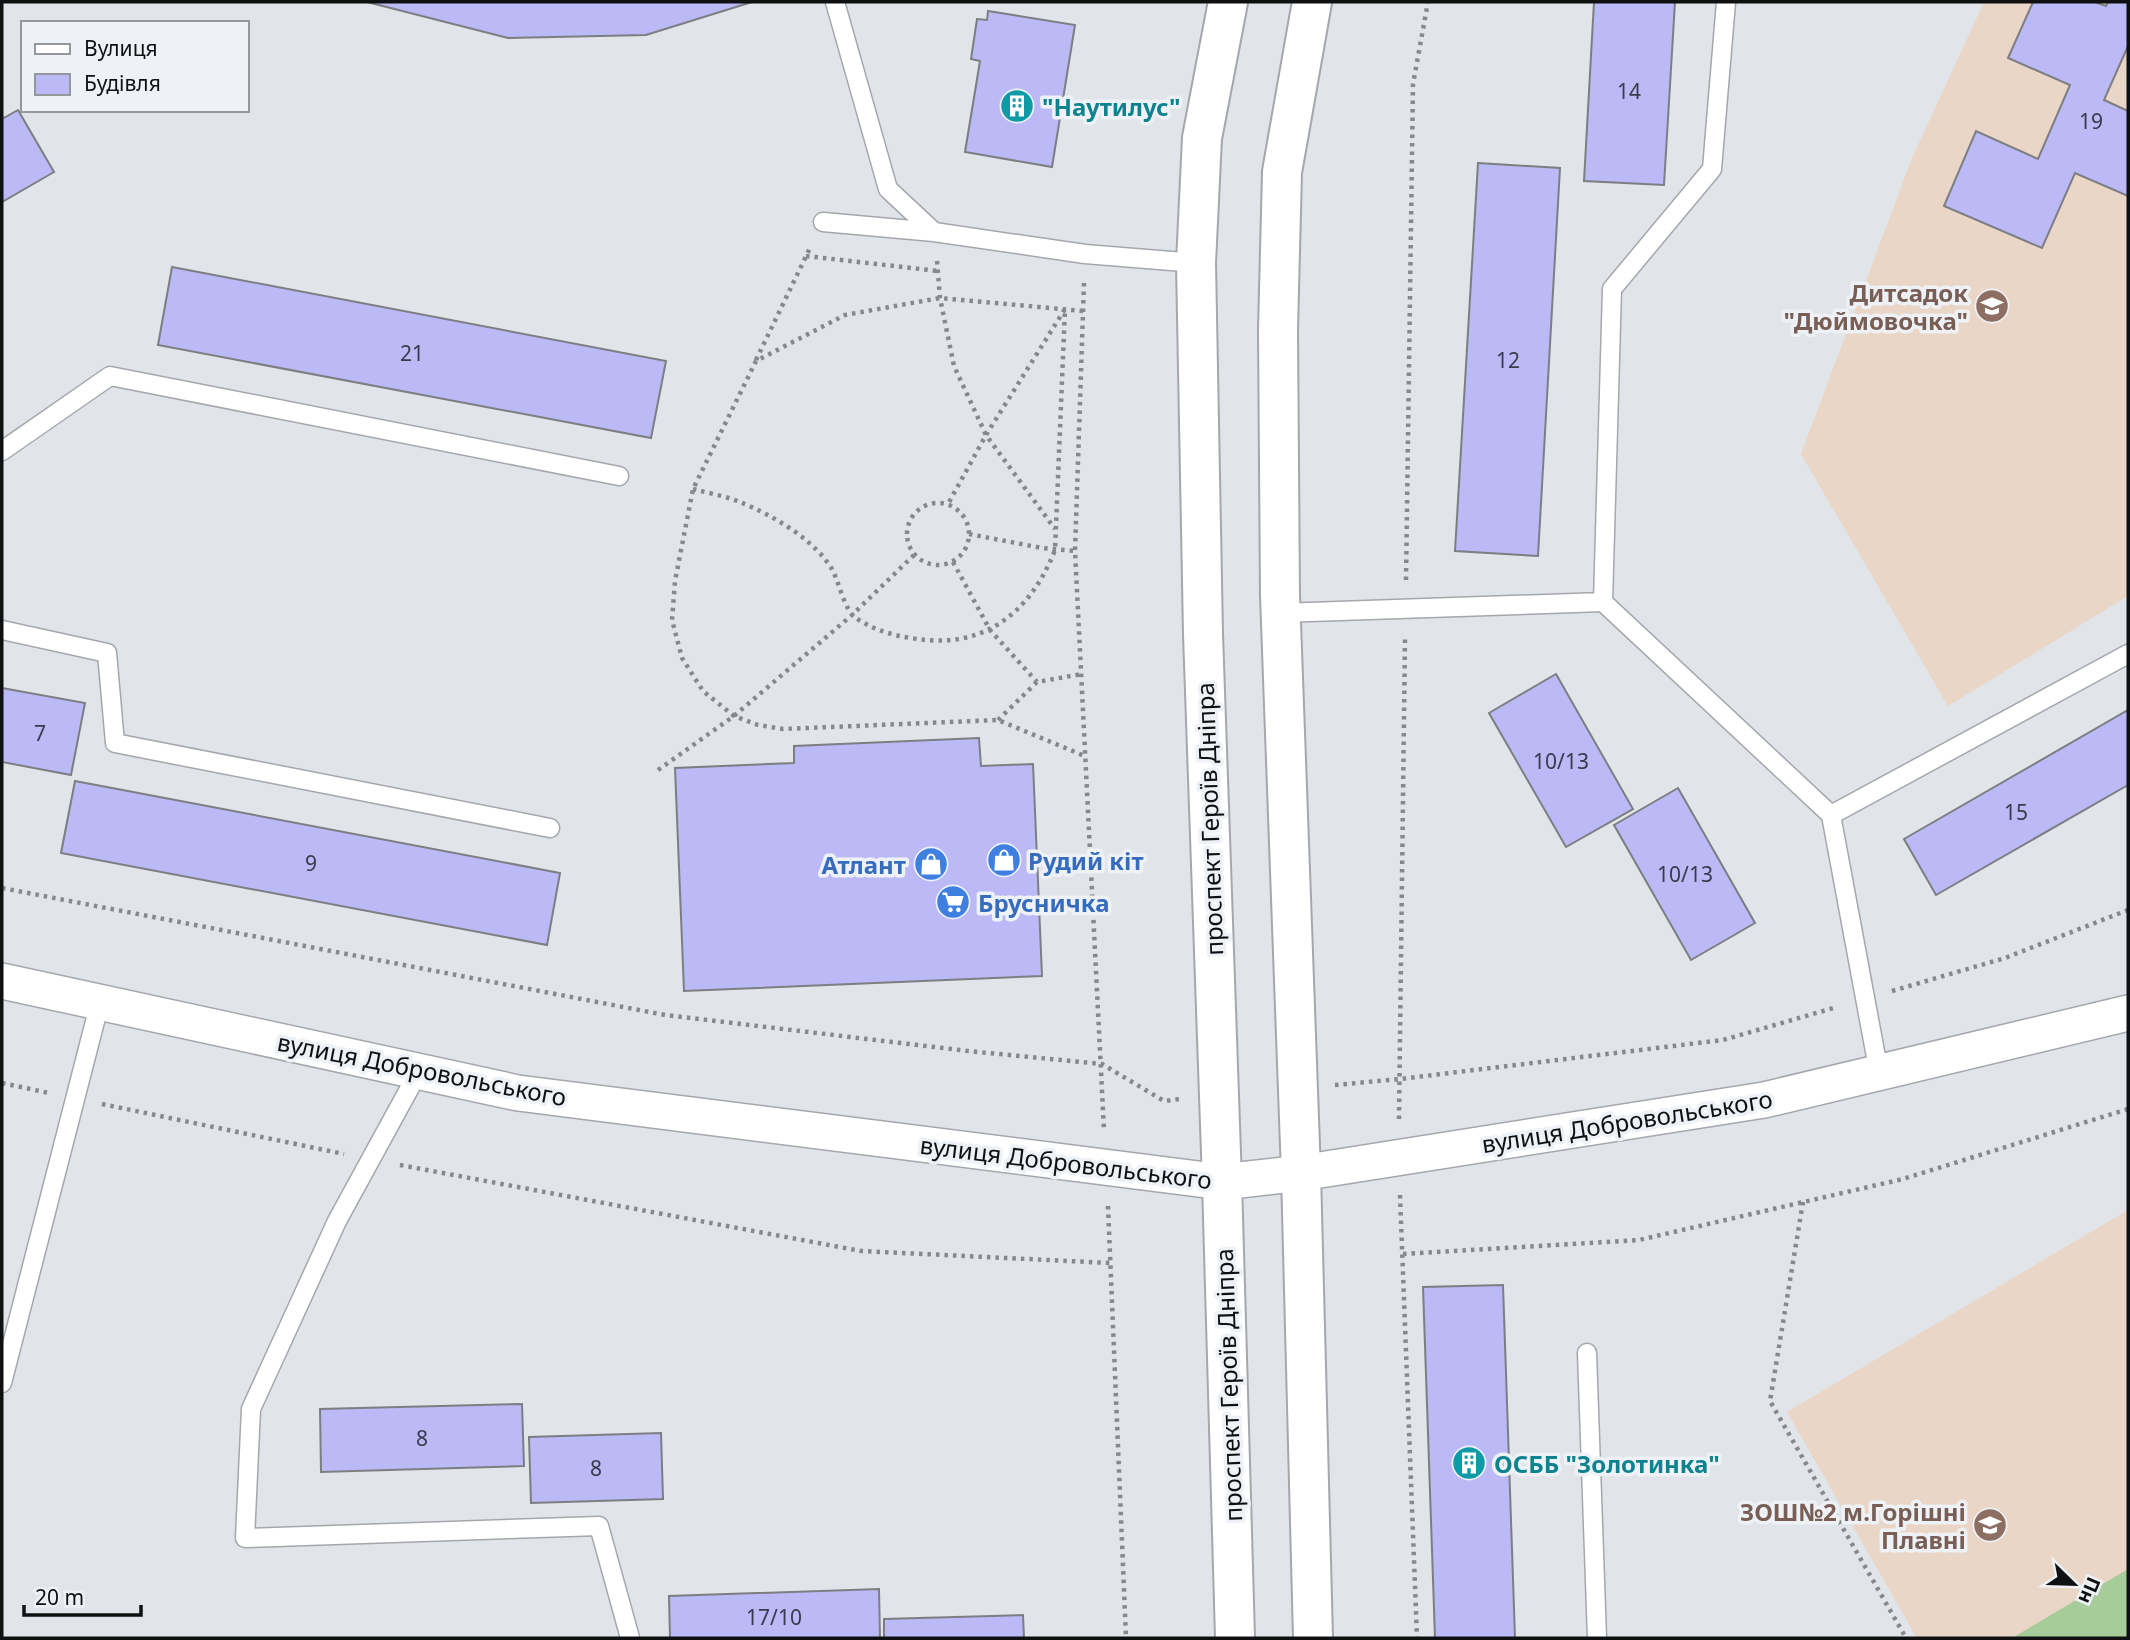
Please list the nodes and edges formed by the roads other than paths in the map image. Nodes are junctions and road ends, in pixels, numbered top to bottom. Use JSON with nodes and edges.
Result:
{"nodes":[{"id":1,"x":835,"y":2,"type":"edge"},
{"id":2,"x":1228,"y":2,"type":"edge"},
{"id":3,"x":1312,"y":2,"type":"edge"},
{"id":4,"x":1726,"y":2,"type":"edge"},
{"id":5,"x":823,"y":222,"type":"road end"},
{"id":6,"x":934,"y":232,"type":"junction"},
{"id":7,"x":1196,"y":263,"type":"junction"},
{"id":8,"x":2,"y":451,"type":"edge"},
{"id":9,"x":620,"y":476,"type":"dead end"},
{"id":10,"x":1603,"y":602,"type":"junction"},
{"id":11,"x":1280,"y":613,"type":"junction"},
{"id":12,"x":2,"y":630,"type":"edge"},
{"id":13,"x":2128,"y":654,"type":"edge"},
{"id":14,"x":1831,"y":815,"type":"junction"},
{"id":15,"x":550,"y":828,"type":"dead end"},
{"id":16,"x":2,"y":981,"type":"edge"},
{"id":17,"x":100,"y":1002,"type":"junction"},
{"id":18,"x":2128,"y":1013,"type":"edge"},
{"id":19,"x":419,"y":1071,"type":"junction"},
{"id":20,"x":1879,"y":1073,"type":"junction"},
{"id":21,"x":1301,"y":1173,"type":"junction"},
{"id":22,"x":1222,"y":1182,"type":"junction"},
{"id":23,"x":1587,"y":1353,"type":"dead end"},
{"id":24,"x":2,"y":1383,"type":"edge"},
{"id":25,"x":630,"y":1638,"type":"edge"},
{"id":26,"x":1235,"y":1638,"type":"edge"},
{"id":27,"x":1313,"y":1638,"type":"edge"},
{"id":28,"x":1597,"y":1638,"type":"edge"}],
"edges":[{"from":1,"to":6,"type":"lane"},
{"from":2,"to":7,"type":"street","name":"проспект Героїв Дніпра"},
{"from":3,"to":11,"type":"street"},
{"from":4,"to":10,"type":"lane"},
{"from":5,"to":6,"type":"lane"},
{"from":6,"to":7,"type":"lane"},
{"from":7,"to":22,"type":"street","name":"проспект Героїв Дніпра"},
{"from":8,"to":9,"type":"lane"},
{"from":10,"to":11,"type":"lane"},
{"from":10,"to":14,"type":"lane"},
{"from":11,"to":21,"type":"street"},
{"from":12,"to":15,"type":"lane"},
{"from":13,"to":14,"type":"lane"},
{"from":14,"to":20,"type":"lane"},
{"from":16,"to":17,"type":"street","name":"вулиця Добровольського"},
{"from":17,"to":19,"type":"street","name":"вулиця Добровольського"},
{"from":17,"to":24,"type":"lane"},
{"from":18,"to":20,"type":"street","name":"вулиця Добровольського"},
{"from":19,"to":22,"type":"street","name":"вулиця Добровольського"},
{"from":19,"to":25,"type":"lane"},
{"from":20,"to":21,"type":"street","name":"вулиця Добровольського"},
{"from":21,"to":22,"type":"street","name":"вулиця Добровольського"},
{"from":21,"to":27,"type":"street"},
{"from":22,"to":26,"type":"street","name":"проспект Героїв Дніпра"},
{"from":23,"to":28,"type":"lane"}]}
